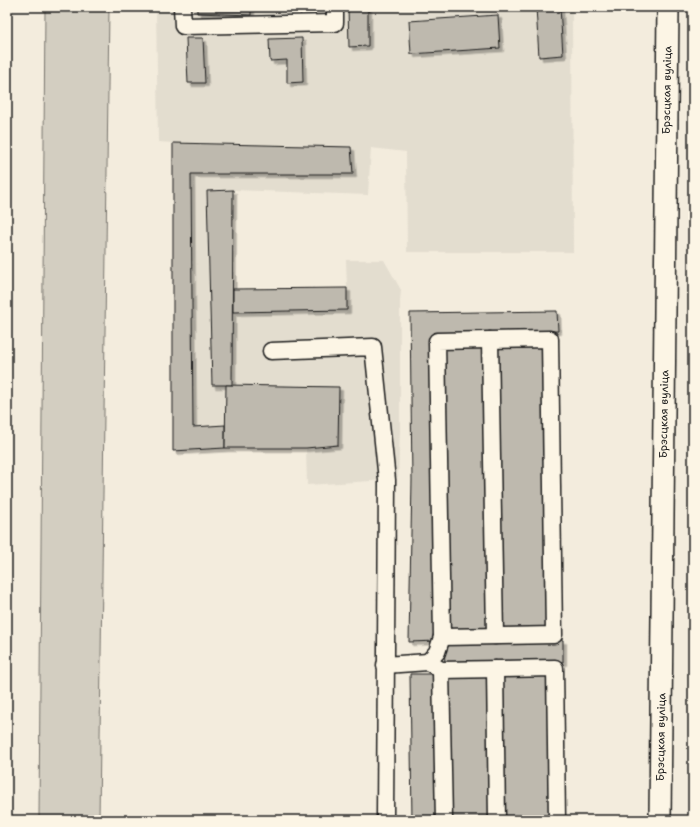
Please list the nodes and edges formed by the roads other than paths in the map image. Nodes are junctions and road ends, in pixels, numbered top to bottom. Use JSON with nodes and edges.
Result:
{"nodes":[{"id":1,"x":182,"y":7,"type":"edge"},
{"id":2,"x":335,"y":7,"type":"edge"},
{"id":3,"x":668,"y":7,"type":"edge"},
{"id":4,"x":490,"y":340,"type":"junction"},
{"id":5,"x":271,"y":351,"type":"dead end"},
{"id":6,"x":495,"y":636,"type":"junction"},
{"id":7,"x":442,"y":637,"type":"junction"},
{"id":8,"x":385,"y":665,"type":"junction"},
{"id":9,"x":435,"y":666,"type":"junction"},
{"id":10,"x":495,"y":669,"type":"junction"},
{"id":11,"x":385,"y":820,"type":"edge"},
{"id":12,"x":444,"y":820,"type":"edge"},
{"id":13,"x":497,"y":820,"type":"edge"},
{"id":14,"x":557,"y":820,"type":"edge"},
{"id":15,"x":660,"y":820,"type":"edge"}],
"edges":[{"from":1,"to":2,"type":"lane"},
{"from":3,"to":15,"type":"main road","name":"Брэсцкая вуліца"},
{"from":4,"to":6,"type":"lane"},
{"from":4,"to":6,"type":"lane"},
{"from":4,"to":7,"type":"lane"},
{"from":5,"to":8,"type":"lane"},
{"from":6,"to":7,"type":"lane"},
{"from":7,"to":9,"type":"lane"},
{"from":8,"to":9,"type":"lane"},
{"from":8,"to":11,"type":"lane"},
{"from":9,"to":10,"type":"lane"},
{"from":9,"to":12,"type":"lane"},
{"from":10,"to":13,"type":"lane"},
{"from":10,"to":14,"type":"lane"}]}
